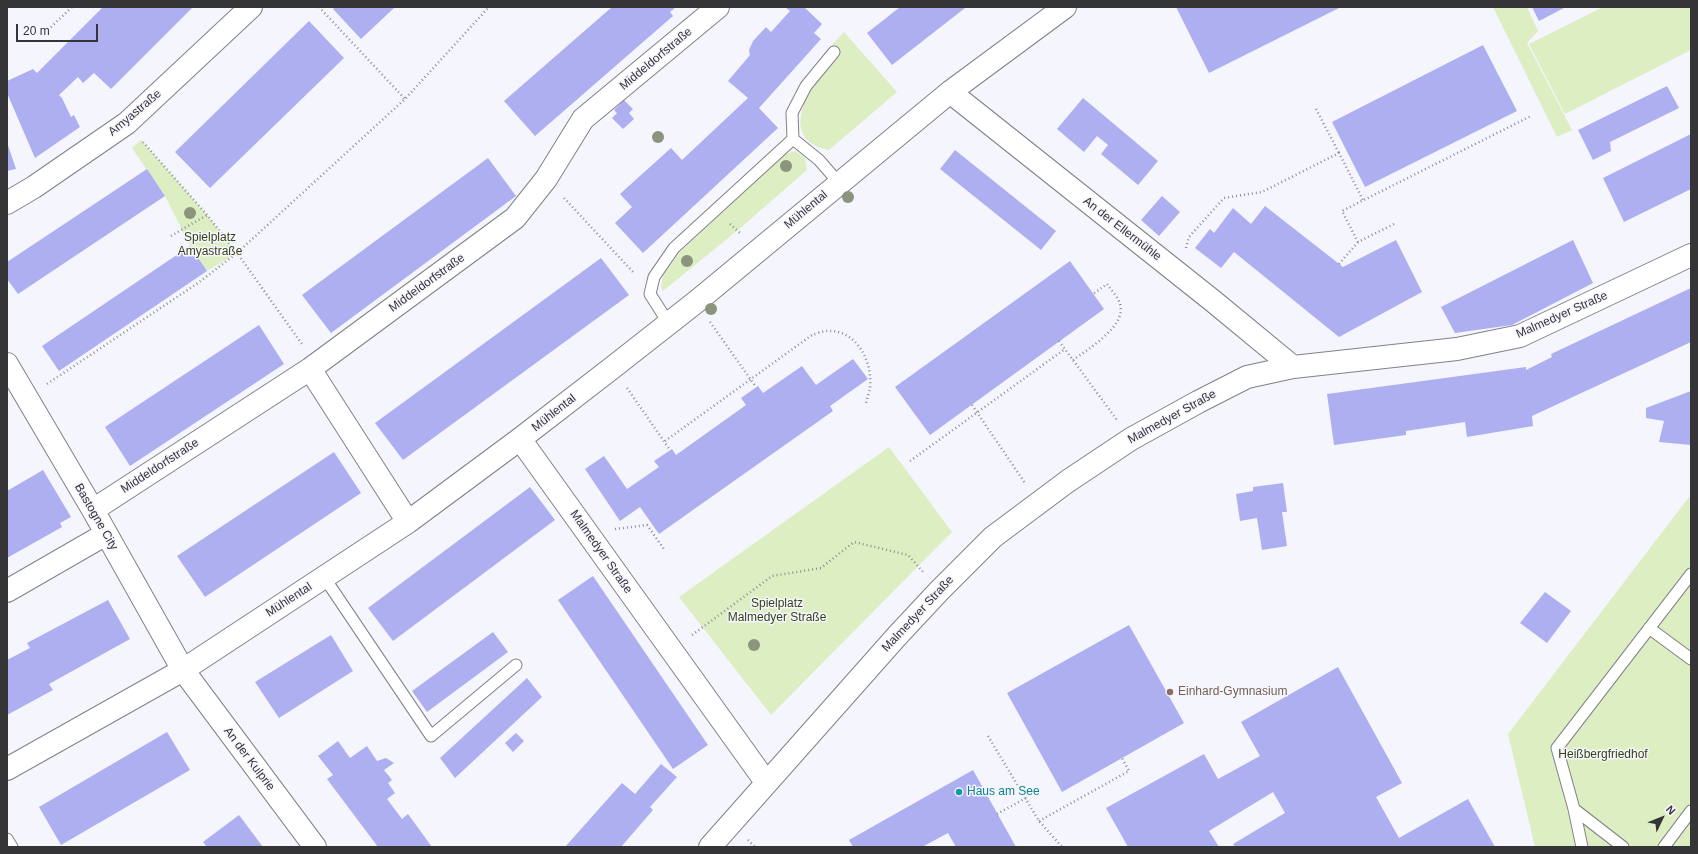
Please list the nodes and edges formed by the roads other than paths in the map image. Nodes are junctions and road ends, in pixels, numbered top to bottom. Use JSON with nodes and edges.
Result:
{"nodes":[{"id":1,"x":251,"y":7,"type":"edge"},
{"id":2,"x":718,"y":7,"type":"edge"},
{"id":3,"x":1065,"y":7,"type":"edge"},
{"id":4,"x":834,"y":52,"type":"dead end"},
{"id":5,"x":950,"y":92,"type":"junction"},
{"id":6,"x":793,"y":139,"type":"junction"},
{"id":7,"x":838,"y":183,"type":"junction"},
{"id":8,"x":7,"y":202,"type":"edge"},
{"id":9,"x":1691,"y":255,"type":"edge"},
{"id":10,"x":669,"y":324,"type":"junction"},
{"id":11,"x":7,"y":364,"type":"edge"},
{"id":12,"x":313,"y":366,"type":"junction"},
{"id":13,"x":1293,"y":367,"type":"junction"},
{"id":14,"x":520,"y":439,"type":"junction"},
{"id":15,"x":93,"y":510,"type":"junction"},
{"id":16,"x":408,"y":522,"type":"junction"},
{"id":17,"x":106,"y":534,"type":"junction"},
{"id":18,"x":1691,"y":574,"type":"edge"},
{"id":19,"x":324,"y":577,"type":"junction"},
{"id":20,"x":7,"y":591,"type":"edge"},
{"id":21,"x":1649,"y":628,"type":"junction"},
{"id":22,"x":1691,"y":659,"type":"edge"},
{"id":23,"x":516,"y":666,"type":"dead end"},
{"id":24,"x":183,"y":670,"type":"junction"},
{"id":25,"x":7,"y":769,"type":"edge"},
{"id":26,"x":766,"y":782,"type":"junction"},
{"id":27,"x":1574,"y":808,"type":"junction"},
{"id":28,"x":1691,"y":811,"type":"edge"},
{"id":29,"x":7,"y":839,"type":"edge"},
{"id":30,"x":12,"y":847,"type":"edge"},
{"id":31,"x":315,"y":847,"type":"edge"},
{"id":32,"x":710,"y":847,"type":"edge"},
{"id":33,"x":1582,"y":847,"type":"edge"},
{"id":34,"x":1623,"y":847,"type":"edge"},
{"id":35,"x":1664,"y":847,"type":"edge"}],
"edges":[{"from":1,"to":8,"type":"street","name":"Amyastraße"},
{"from":2,"to":12,"type":"street","name":"Middeldorfstraße"},
{"from":3,"to":5,"type":"street","name":"Mühlental"},
{"from":4,"to":6,"type":"lane"},
{"from":5,"to":7,"type":"street","name":"Mühlental"},
{"from":5,"to":13,"type":"street","name":"An der Ellermühle"},
{"from":6,"to":7,"type":"lane"},
{"from":6,"to":10,"type":"lane"},
{"from":7,"to":10,"type":"street","name":"Mühlental"},
{"from":9,"to":13,"type":"street","name":"Malmedyer Straße"},
{"from":10,"to":14,"type":"street","name":"Mühlental"},
{"from":11,"to":15,"type":"street","name":"Bastogne City"},
{"from":12,"to":15,"type":"street","name":"Middeldorfstraße"},
{"from":12,"to":16,"type":"street"},
{"from":13,"to":26,"type":"street","name":"Malmedyer Straße"},
{"from":14,"to":16,"type":"street","name":"Mühlental"},
{"from":14,"to":26,"type":"street","name":"Malmedyer Straße"},
{"from":15,"to":17,"type":"street","name":"Bastogne City"},
{"from":16,"to":19,"type":"street","name":"Mühlental"},
{"from":17,"to":20,"type":"street"},
{"from":17,"to":24,"type":"street","name":"Bastogne City"},
{"from":18,"to":21,"type":"lane"},
{"from":19,"to":23,"type":"lane"},
{"from":19,"to":24,"type":"street","name":"Mühlental"},
{"from":21,"to":22,"type":"lane"},
{"from":21,"to":27,"type":"lane"},
{"from":24,"to":25,"type":"street","name":"Mühlental"},
{"from":24,"to":31,"type":"street","name":"An der Kulprie"},
{"from":26,"to":32,"type":"street","name":"Malmedyer Straße"},
{"from":27,"to":33,"type":"lane"},
{"from":27,"to":34,"type":"lane"},
{"from":28,"to":35,"type":"lane"},
{"from":29,"to":30,"type":"lane"}]}
